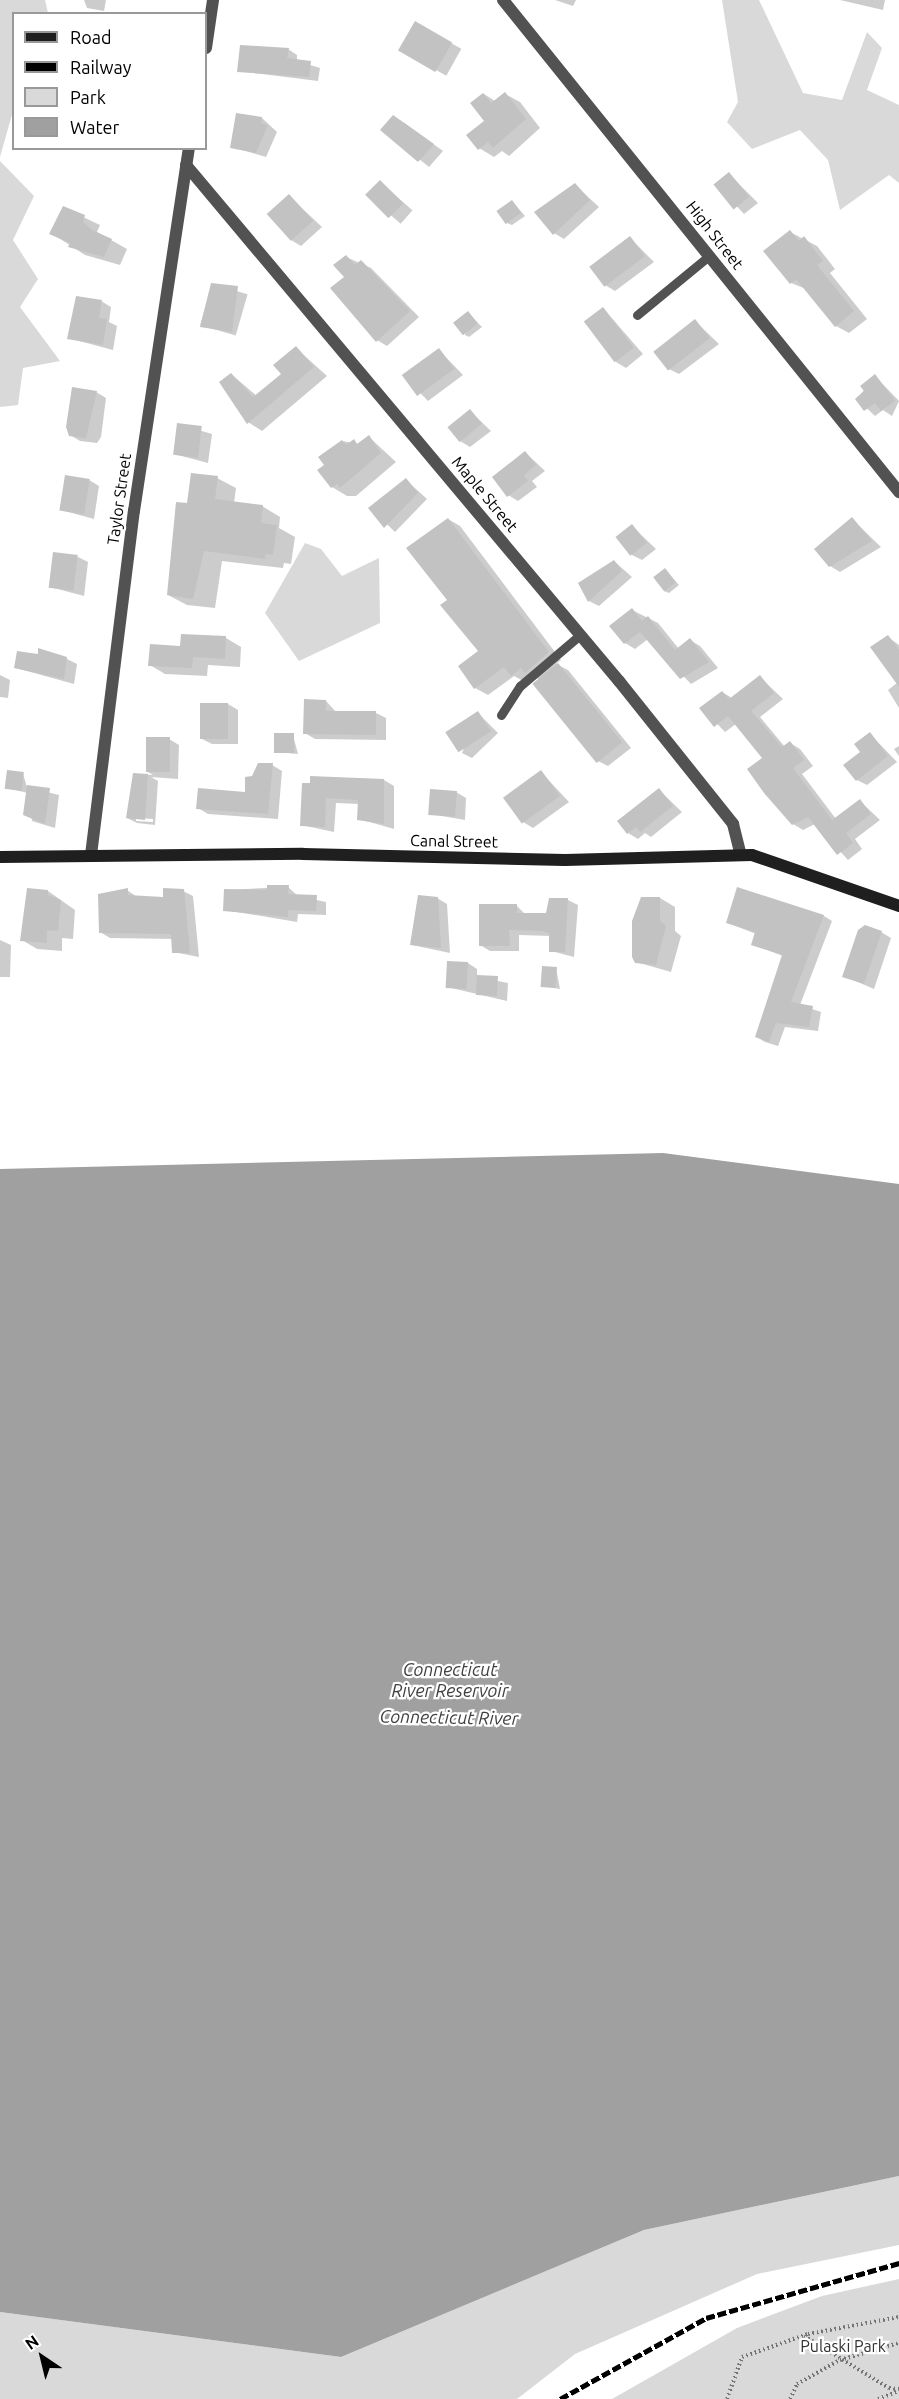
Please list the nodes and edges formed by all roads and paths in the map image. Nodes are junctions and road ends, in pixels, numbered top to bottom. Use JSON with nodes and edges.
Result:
{"nodes":[{"id":1,"x":213,"y":0,"type":"edge"},
{"id":2,"x":503,"y":0,"type":"edge"},
{"id":3,"x":207,"y":41,"type":"edge"},
{"id":4,"x":189,"y":150,"type":"edge"},
{"id":5,"x":186,"y":165,"type":"junction"},
{"id":6,"x":710,"y":255,"type":"junction"},
{"id":7,"x":637,"y":315,"type":"dead end"},
{"id":8,"x":899,"y":492,"type":"edge"},
{"id":9,"x":580,"y":635,"type":"junction"},
{"id":10,"x":501,"y":715,"type":"dead end"},
{"id":11,"x":91,"y":855,"type":"junction"},
{"id":12,"x":741,"y":855,"type":"junction"},
{"id":13,"x":0,"y":857,"type":"edge"},
{"id":14,"x":899,"y":906,"type":"edge"},
{"id":15,"x":899,"y":2317,"type":"edge"},
{"id":16,"x":804,"y":2336,"type":"junction"},
{"id":17,"x":899,"y":2343,"type":"edge"},
{"id":18,"x":840,"y":2360,"type":"junction"},
{"id":19,"x":899,"y":2390,"type":"edge"},
{"id":20,"x":726,"y":2399,"type":"edge"},
{"id":21,"x":790,"y":2399,"type":"edge"},
{"id":22,"x":878,"y":2399,"type":"edge"}],
"edges":[{"from":1,"to":3,"type":"street"},
{"from":2,"to":6,"type":"street","name":"High Street"},
{"from":4,"to":5,"type":"street","name":"Taylor Street"},
{"from":5,"to":9,"type":"street","name":"Maple Street"},
{"from":5,"to":11,"type":"street","name":"Taylor Street"},
{"from":6,"to":7,"type":"lane"},
{"from":6,"to":8,"type":"street","name":"High Street"},
{"from":9,"to":10,"type":"lane"},
{"from":9,"to":12,"type":"street","name":"Maple Street"},
{"from":11,"to":12,"type":"street","name":"Canal Street"},
{"from":11,"to":13,"type":"street","name":"Canal Street"},
{"from":12,"to":14,"type":"street","name":"Canal Street"},
{"from":15,"to":16,"type":"path"},
{"from":16,"to":18,"type":"path"},
{"from":16,"to":20,"type":"path"},
{"from":17,"to":18,"type":"path"},
{"from":18,"to":19,"type":"path"},
{"from":18,"to":21,"type":"path"},
{"from":19,"to":22,"type":"path"}]}
